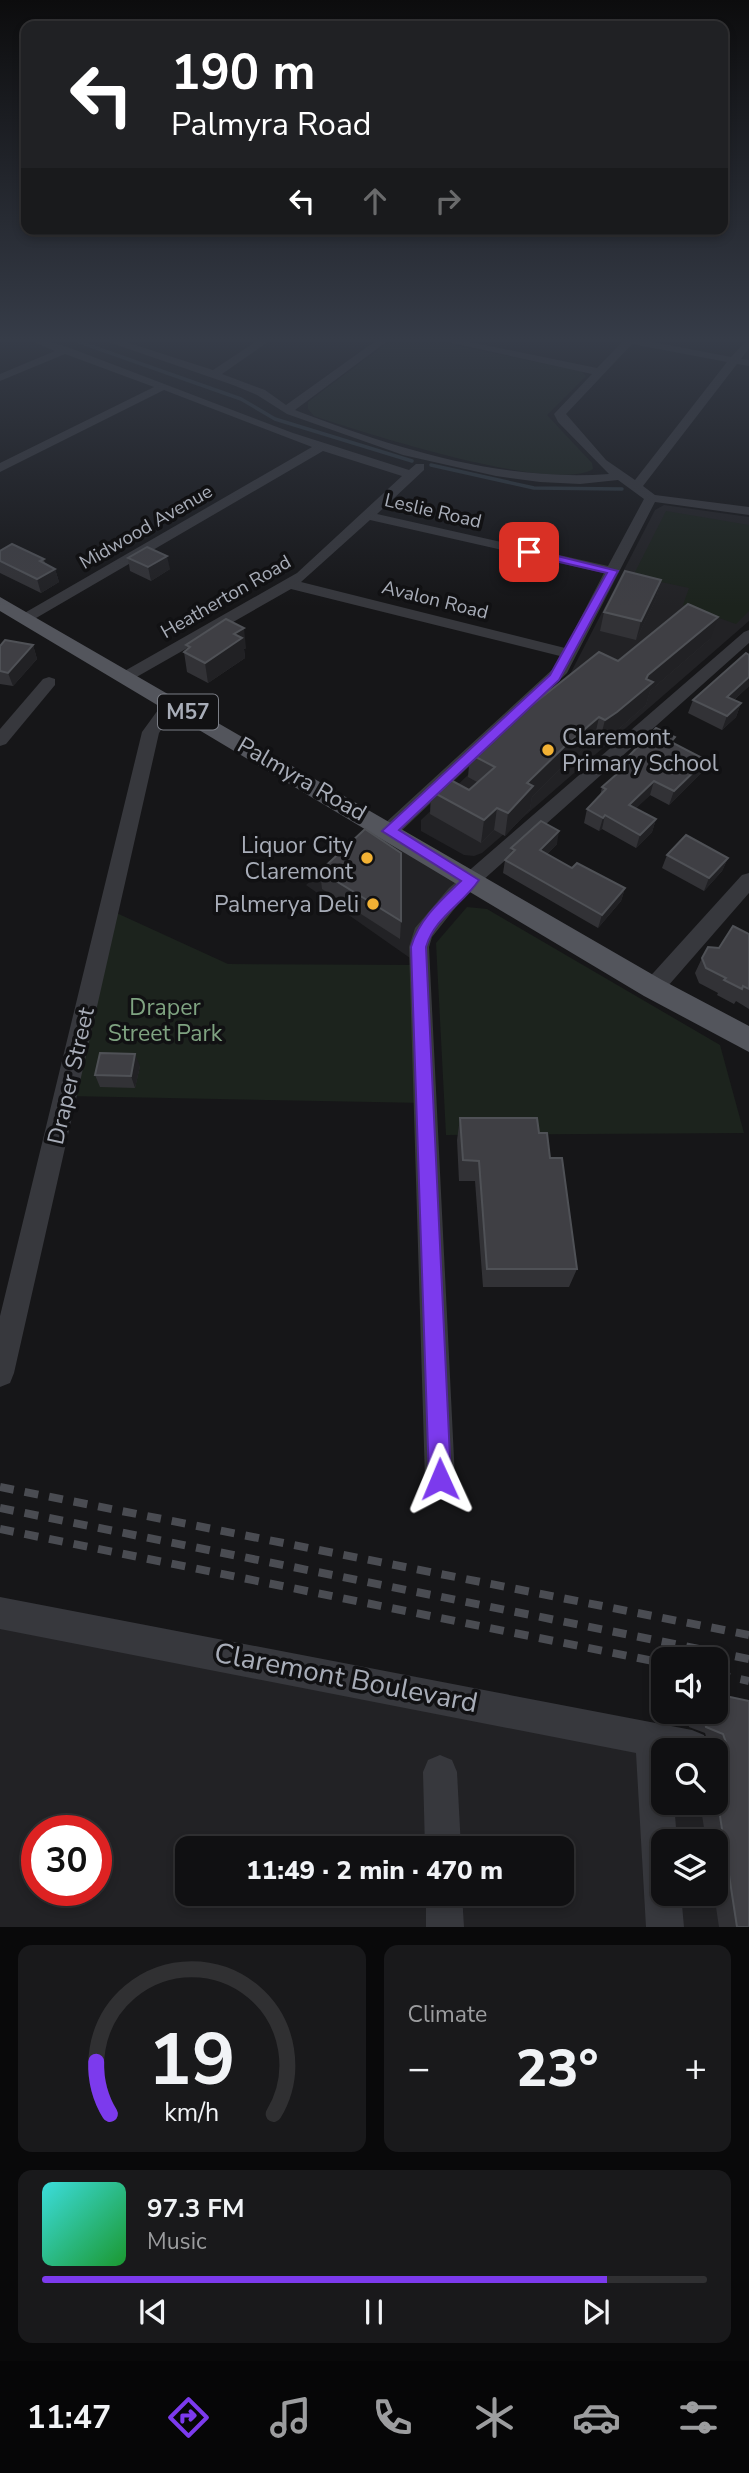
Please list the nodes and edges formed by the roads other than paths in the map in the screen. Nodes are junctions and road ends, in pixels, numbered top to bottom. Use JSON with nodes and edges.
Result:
{"nodes":[{"id":1,"x":82,"y":427,"type":"edge"},
{"id":2,"x":269,"y":427,"type":"edge"},
{"id":3,"x":338,"y":427,"type":"edge"},
{"id":4,"x":570,"y":427,"type":"edge"},
{"id":5,"x":682,"y":427,"type":"edge"},
{"id":6,"x":321,"y":447,"type":"junction"},
{"id":7,"x":429,"y":457,"type":"junction"},
{"id":8,"x":0,"y":468,"type":"edge"},
{"id":9,"x":411,"y":475,"type":"junction"},
{"id":10,"x":617,"y":477,"type":"junction"},
{"id":11,"x":637,"y":486,"type":"junction"},
{"id":12,"x":650,"y":498,"type":"junction"},
{"id":13,"x":749,"y":511,"type":"edge"},
{"id":14,"x":368,"y":516,"type":"junction"},
{"id":15,"x":613,"y":571,"type":"junction"},
{"id":16,"x":290,"y":584,"type":"junction"},
{"id":17,"x":0,"y":603,"type":"edge"},
{"id":18,"x":26,"y":618,"type":"junction"},
{"id":19,"x":749,"y":635,"type":"edge"},
{"id":20,"x":730,"y":652,"type":"junction"},
{"id":21,"x":570,"y":654,"type":"junction"},
{"id":22,"x":749,"y":661,"type":"edge"},
{"id":23,"x":127,"y":676,"type":"junction"},
{"id":24,"x":50,"y":682,"type":"dead end"},
{"id":25,"x":172,"y":703,"type":"junction"},
{"id":26,"x":0,"y":740,"type":"edge"},
{"id":27,"x":389,"y":831,"type":"junction"},
{"id":28,"x":471,"y":880,"type":"junction"},
{"id":29,"x":749,"y":880,"type":"edge"},
{"id":30,"x":653,"y":988,"type":"junction"},
{"id":31,"x":749,"y":1040,"type":"edge"},
{"id":32,"x":0,"y":1373,"type":"edge"},
{"id":33,"x":440,"y":1479,"type":"dead end"},
{"id":34,"x":0,"y":1613,"type":"edge"},
{"id":35,"x":651,"y":1739,"type":"edge"},
{"id":36,"x":440,"y":1772,"type":"dead end"},
{"id":37,"x":657,"y":1815,"type":"edge"},
{"id":38,"x":443,"y":1836,"type":"edge"},
{"id":39,"x":445,"y":1906,"type":"edge"},
{"id":40,"x":446,"y":1927,"type":"edge"},
{"id":41,"x":665,"y":1927,"type":"edge"}],
"edges":[{"from":1,"to":8,"type":"street"},
{"from":2,"to":6,"type":"street"},
{"from":3,"to":7,"type":"street"},
{"from":4,"to":10,"type":"street"},
{"from":5,"to":11,"type":"street"},
{"from":6,"to":9,"type":"street"},
{"from":6,"to":18,"type":"street","name":"Midwood Avenue"},
{"from":7,"to":9,"type":"street","name":"Heatherton Road"},
{"from":7,"to":10,"type":"street"},
{"from":9,"to":14,"type":"street","name":"Heatherton Road"},
{"from":10,"to":11,"type":"street"},
{"from":11,"to":12,"type":"street"},
{"from":12,"to":13,"type":"street"},
{"from":12,"to":15,"type":"street"},
{"from":14,"to":15,"type":"street","name":"Leslie Road"},
{"from":14,"to":16,"type":"street","name":"Heatherton Road"},
{"from":15,"to":21,"type":"street"},
{"from":16,"to":21,"type":"street","name":"Avalon Road"},
{"from":16,"to":23,"type":"street","name":"Heatherton Road"},
{"from":17,"to":18,"type":"main road","name":"Palmyra Road","number":"M57"},
{"from":18,"to":23,"type":"main road","name":"Palmyra Road","number":"M57"},
{"from":19,"to":20,"type":"street"},
{"from":20,"to":22,"type":"street"},
{"from":20,"to":28,"type":"street"},
{"from":21,"to":27,"type":"street"},
{"from":23,"to":25,"type":"main road","name":"Palmyra Road","number":"M57"},
{"from":24,"to":26,"type":"street"},
{"from":25,"to":27,"type":"main road","name":"Palmyra Road","number":"M57"},
{"from":25,"to":32,"type":"street","name":"Draper Street"},
{"from":27,"to":28,"type":"main road","name":"Palmyra Road","number":"M57"},
{"from":28,"to":30,"type":"main road","name":"Palmyra Road","number":"M57"},
{"from":28,"to":33,"type":"street"},
{"from":29,"to":30,"type":"street"},
{"from":30,"to":31,"type":"main road","name":"Palmyra Road","number":"M57"},
{"from":34,"to":35,"type":"street","name":"Claremont Boulevard"},
{"from":36,"to":38,"type":"street"},
{"from":37,"to":41,"type":"street"},
{"from":39,"to":40,"type":"street"}]}
